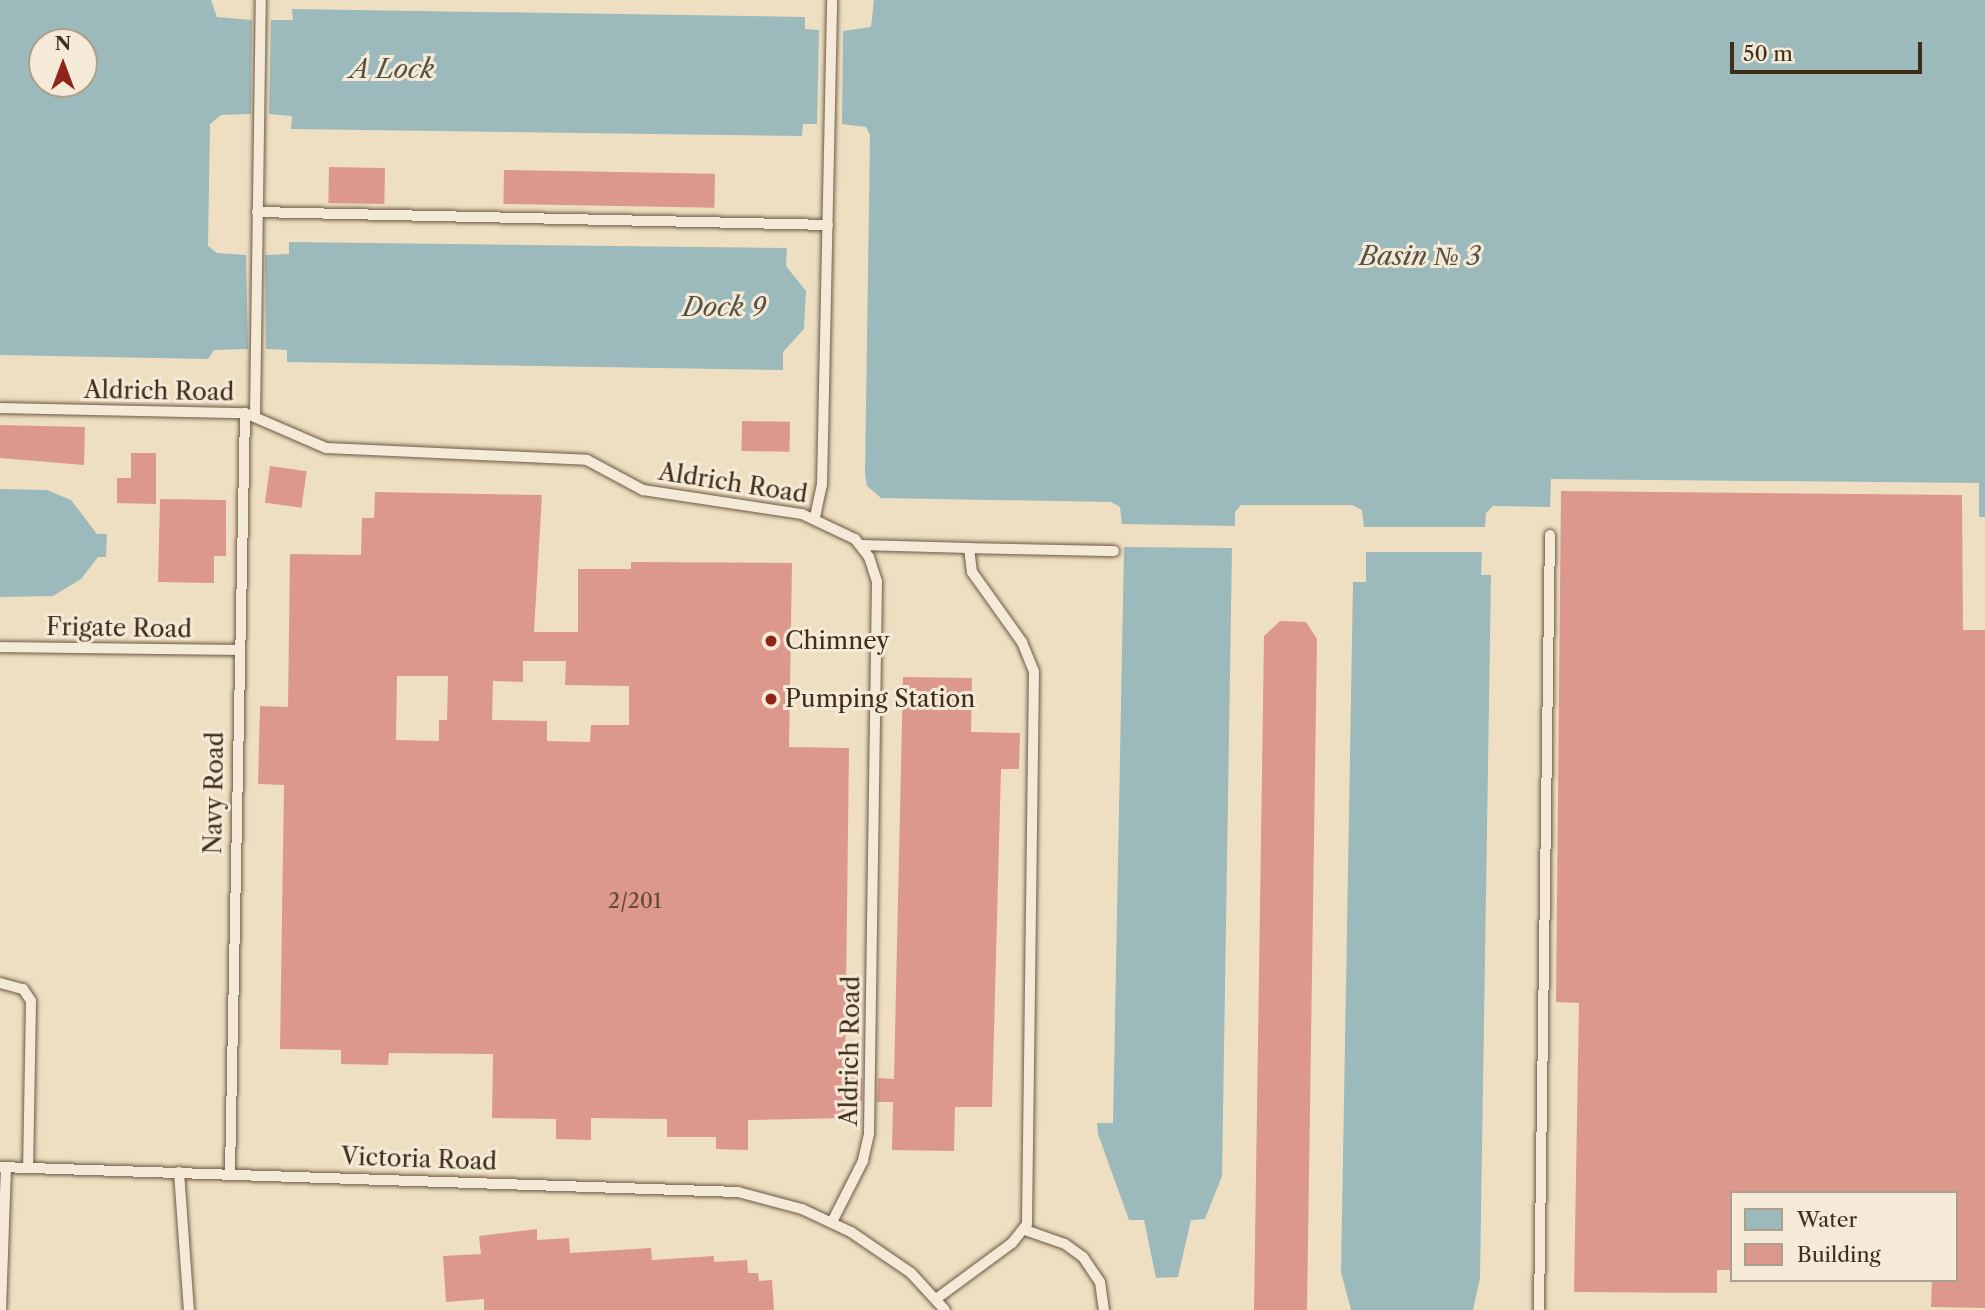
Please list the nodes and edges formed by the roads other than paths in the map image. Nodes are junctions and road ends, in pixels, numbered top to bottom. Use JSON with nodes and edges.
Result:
{"nodes":[{"id":1,"x":261,"y":0,"type":"edge"},
{"id":2,"x":832,"y":0,"type":"edge"},
{"id":3,"x":257,"y":212,"type":"junction"},
{"id":4,"x":828,"y":225,"type":"junction"},
{"id":5,"x":0,"y":408,"type":"edge"},
{"id":6,"x":250,"y":414,"type":"junction"},
{"id":7,"x":815,"y":517,"type":"junction"},
{"id":8,"x":1550,"y":535,"type":"dead end"},
{"id":9,"x":861,"y":545,"type":"junction"},
{"id":10,"x":969,"y":548,"type":"junction"},
{"id":11,"x":1114,"y":551,"type":"dead end"},
{"id":12,"x":0,"y":647,"type":"edge"},
{"id":13,"x":237,"y":650,"type":"junction"},
{"id":14,"x":0,"y":983,"type":"edge"},
{"id":15,"x":3,"y":1167,"type":"edge"},
{"id":16,"x":28,"y":1168,"type":"junction"},
{"id":17,"x":179,"y":1172,"type":"junction"},
{"id":18,"x":230,"y":1173,"type":"junction"},
{"id":19,"x":832,"y":1222,"type":"junction"},
{"id":20,"x":1025,"y":1230,"type":"junction"},
{"id":21,"x":936,"y":1298,"type":"junction"},
{"id":22,"x":1,"y":1310,"type":"edge"},
{"id":23,"x":189,"y":1310,"type":"edge"},
{"id":24,"x":945,"y":1310,"type":"edge"},
{"id":25,"x":1104,"y":1310,"type":"edge"},
{"id":26,"x":1539,"y":1310,"type":"edge"}],
"edges":[{"from":1,"to":3,"type":"lane","name":"Navy Road"},
{"from":2,"to":4,"type":"lane"},
{"from":3,"to":4,"type":"lane"},
{"from":3,"to":6,"type":"lane","name":"Navy Road"},
{"from":4,"to":7,"type":"lane"},
{"from":5,"to":6,"type":"lane","name":"Aldrich Road"},
{"from":6,"to":7,"type":"lane","name":"Aldrich Road"},
{"from":6,"to":13,"type":"lane","name":"Navy Road"},
{"from":7,"to":9,"type":"lane","name":"Aldrich Road"},
{"from":8,"to":26,"type":"lane"},
{"from":9,"to":10,"type":"lane"},
{"from":9,"to":19,"type":"lane","name":"Aldrich Road"},
{"from":10,"to":11,"type":"lane"},
{"from":10,"to":20,"type":"lane"},
{"from":12,"to":13,"type":"lane","name":"Frigate Road"},
{"from":13,"to":18,"type":"lane","name":"Navy Road"},
{"from":14,"to":16,"type":"lane"},
{"from":15,"to":16,"type":"lane","name":"Victoria Road"},
{"from":15,"to":22,"type":"lane"},
{"from":16,"to":17,"type":"lane","name":"Victoria Road"},
{"from":17,"to":18,"type":"lane","name":"Victoria Road"},
{"from":17,"to":23,"type":"lane"},
{"from":18,"to":19,"type":"lane","name":"Victoria Road"},
{"from":19,"to":21,"type":"lane","name":"Victoria Road"},
{"from":20,"to":21,"type":"lane"},
{"from":20,"to":25,"type":"lane"},
{"from":21,"to":24,"type":"lane","name":"Victoria Road"}]}
